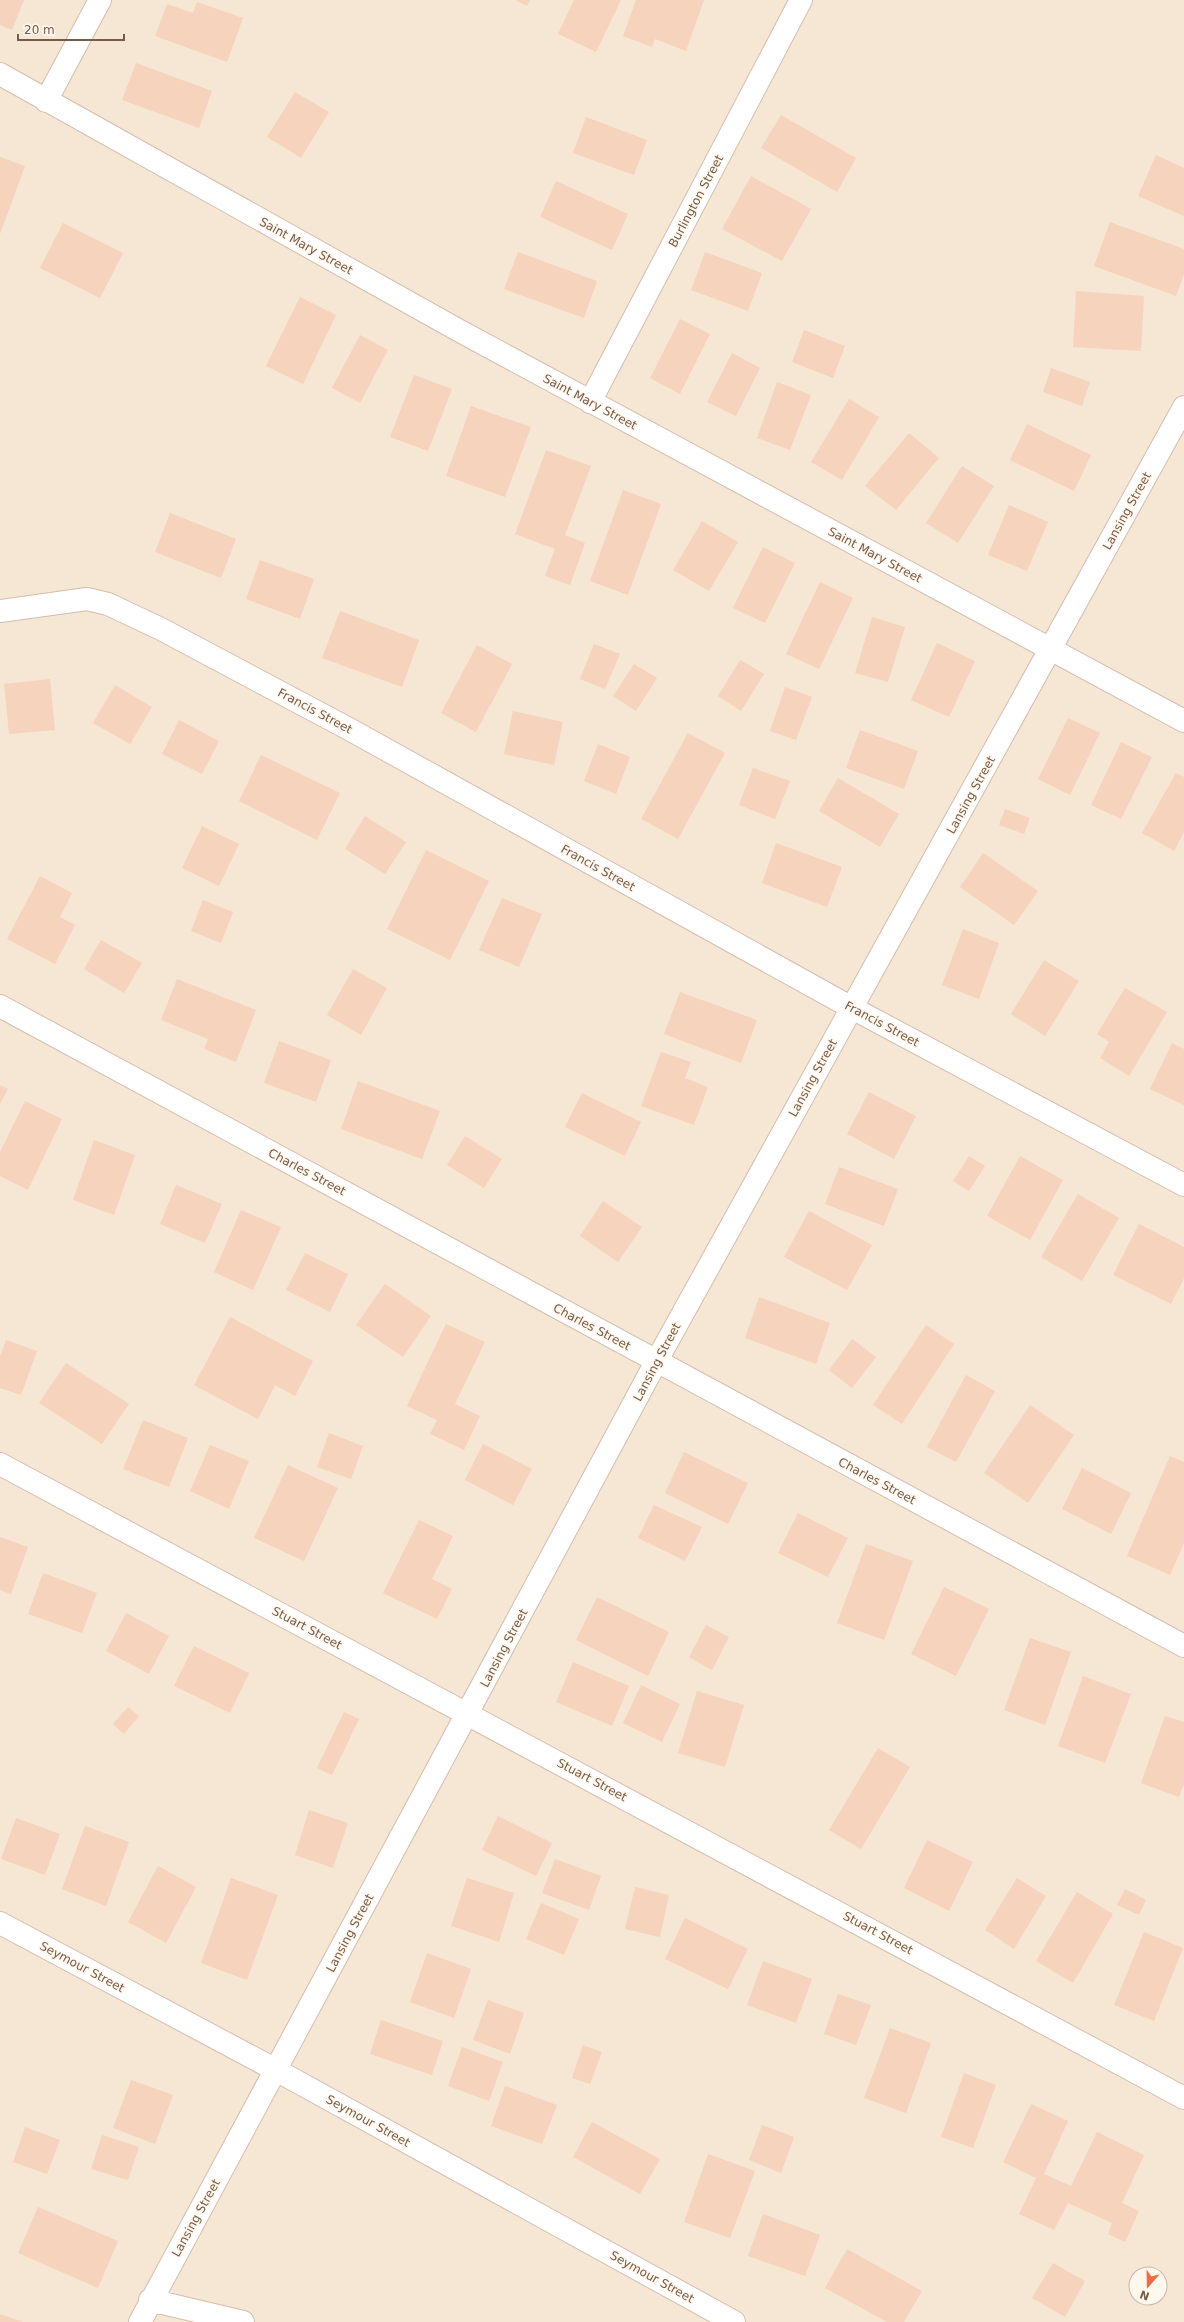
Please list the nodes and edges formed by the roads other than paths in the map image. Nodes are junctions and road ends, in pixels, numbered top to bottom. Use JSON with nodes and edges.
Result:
{"nodes":[{"id":1,"x":100,"y":0,"type":"edge"},
{"id":2,"x":801,"y":0,"type":"edge"},
{"id":3,"x":0,"y":74,"type":"edge"},
{"id":4,"x":46,"y":101,"type":"junction"},
{"id":5,"x":590,"y":402,"type":"junction"},
{"id":6,"x":1184,"y":408,"type":"edge"},
{"id":7,"x":0,"y":611,"type":"edge"},
{"id":8,"x":1051,"y":650,"type":"junction"},
{"id":9,"x":1184,"y":722,"type":"edge"},
{"id":10,"x":0,"y":1006,"type":"edge"},
{"id":11,"x":852,"y":1008,"type":"junction"},
{"id":12,"x":1184,"y":1185,"type":"edge"},
{"id":13,"x":656,"y":1362,"type":"junction"},
{"id":14,"x":0,"y":1464,"type":"edge"},
{"id":15,"x":1184,"y":1646,"type":"edge"},
{"id":16,"x":469,"y":1714,"type":"junction"},
{"id":17,"x":0,"y":1923,"type":"edge"},
{"id":18,"x":276,"y":2070,"type":"junction"},
{"id":19,"x":1184,"y":2098,"type":"edge"},
{"id":20,"x":150,"y":2300,"type":"junction"},
{"id":21,"x":140,"y":2322,"type":"edge"},
{"id":22,"x":243,"y":2322,"type":"edge"},
{"id":23,"x":734,"y":2322,"type":"edge"}],
"edges":[{"from":1,"to":4,"type":"street"},
{"from":2,"to":5,"type":"street","name":"Burlington Street"},
{"from":3,"to":4,"type":"street","name":"Saint Mary Street"},
{"from":4,"to":5,"type":"street","name":"Saint Mary Street"},
{"from":5,"to":8,"type":"street","name":"Saint Mary Street"},
{"from":6,"to":8,"type":"street","name":"Lansing Street"},
{"from":7,"to":11,"type":"street","name":"Francis Street"},
{"from":8,"to":9,"type":"street","name":"Saint Mary Street"},
{"from":8,"to":11,"type":"street","name":"Lansing Street"},
{"from":10,"to":13,"type":"street","name":"Charles Street"},
{"from":11,"to":12,"type":"street","name":"Francis Street"},
{"from":11,"to":13,"type":"street","name":"Lansing Street"},
{"from":13,"to":15,"type":"street","name":"Charles Street"},
{"from":13,"to":16,"type":"street","name":"Lansing Street"},
{"from":14,"to":16,"type":"street","name":"Stuart Street"},
{"from":16,"to":18,"type":"street","name":"Lansing Street"},
{"from":16,"to":19,"type":"street","name":"Stuart Street"},
{"from":17,"to":18,"type":"street","name":"Seymour Street"},
{"from":18,"to":20,"type":"street","name":"Lansing Street"},
{"from":18,"to":23,"type":"street","name":"Seymour Street"},
{"from":20,"to":21,"type":"street","name":"Lansing Street"},
{"from":20,"to":22,"type":"street"}]}
